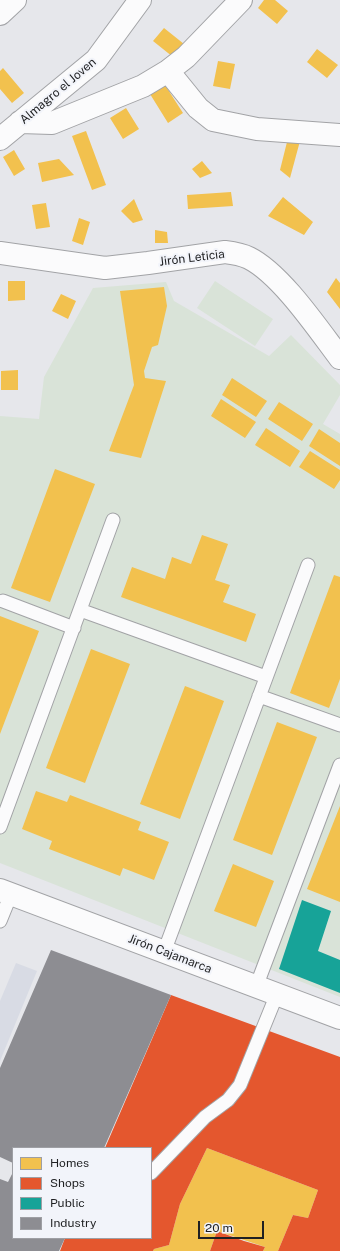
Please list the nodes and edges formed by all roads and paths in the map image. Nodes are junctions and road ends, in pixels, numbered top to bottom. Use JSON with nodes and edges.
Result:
{"nodes":[{"id":1,"x":15,"y":0,"type":"edge"},
{"id":2,"x":140,"y":0,"type":"edge"},
{"id":3,"x":241,"y":0,"type":"edge"},
{"id":4,"x":0,"y":14,"type":"edge"},
{"id":5,"x":168,"y":71,"type":"junction"},
{"id":6,"x":20,"y":122,"type":"junction"},
{"id":7,"x":340,"y":135,"type":"edge"},
{"id":8,"x":0,"y":139,"type":"edge"},
{"id":9,"x":0,"y":253,"type":"edge"},
{"id":10,"x":340,"y":358,"type":"edge"},
{"id":11,"x":113,"y":520,"type":"dead end"},
{"id":12,"x":308,"y":564,"type":"dead end"},
{"id":13,"x":3,"y":601,"type":"dead end"},
{"id":14,"x":80,"y":610,"type":"junction"},
{"id":15,"x":74,"y":628,"type":"junction"},
{"id":16,"x":266,"y":678,"type":"junction"},
{"id":17,"x":259,"y":696,"type":"junction"},
{"id":18,"x":340,"y":725,"type":"edge"},
{"id":19,"x":340,"y":765,"type":"edge"},
{"id":20,"x":0,"y":827,"type":"edge"},
{"id":21,"x":6,"y":892,"type":"edge"},
{"id":22,"x":0,"y":921,"type":"edge"},
{"id":23,"x":164,"y":952,"type":"junction"},
{"id":24,"x":256,"y":987,"type":"junction"},
{"id":25,"x":277,"y":994,"type":"junction"},
{"id":26,"x":340,"y":1018,"type":"edge"},
{"id":27,"x":152,"y":1172,"type":"edge"}],
"edges":[{"from":1,"to":4,"type":"street"},
{"from":2,"to":6,"type":"street","name":"Almagro el Joven"},
{"from":3,"to":5,"type":"street"},
{"from":5,"to":6,"type":"street"},
{"from":5,"to":7,"type":"street"},
{"from":6,"to":8,"type":"street","name":"Almagro el Joven"},
{"from":9,"to":10,"type":"street","name":"Jirón Leticia"},
{"from":11,"to":14,"type":"lane"},
{"from":12,"to":16,"type":"lane"},
{"from":13,"to":15,"type":"lane"},
{"from":14,"to":15,"type":"lane"},
{"from":14,"to":16,"type":"lane"},
{"from":15,"to":20,"type":"lane"},
{"from":16,"to":17,"type":"lane"},
{"from":17,"to":18,"type":"lane"},
{"from":17,"to":23,"type":"lane"},
{"from":19,"to":24,"type":"lane"},
{"from":21,"to":22,"type":"lane"},
{"from":21,"to":23,"type":"street","name":"Jirón Cajamarca"},
{"from":23,"to":24,"type":"street","name":"Jirón Cajamarca"},
{"from":24,"to":25,"type":"street","name":"Jirón Cajamarca"},
{"from":25,"to":26,"type":"street","name":"Jirón Cajamarca"},
{"from":25,"to":27,"type":"lane"}]}
